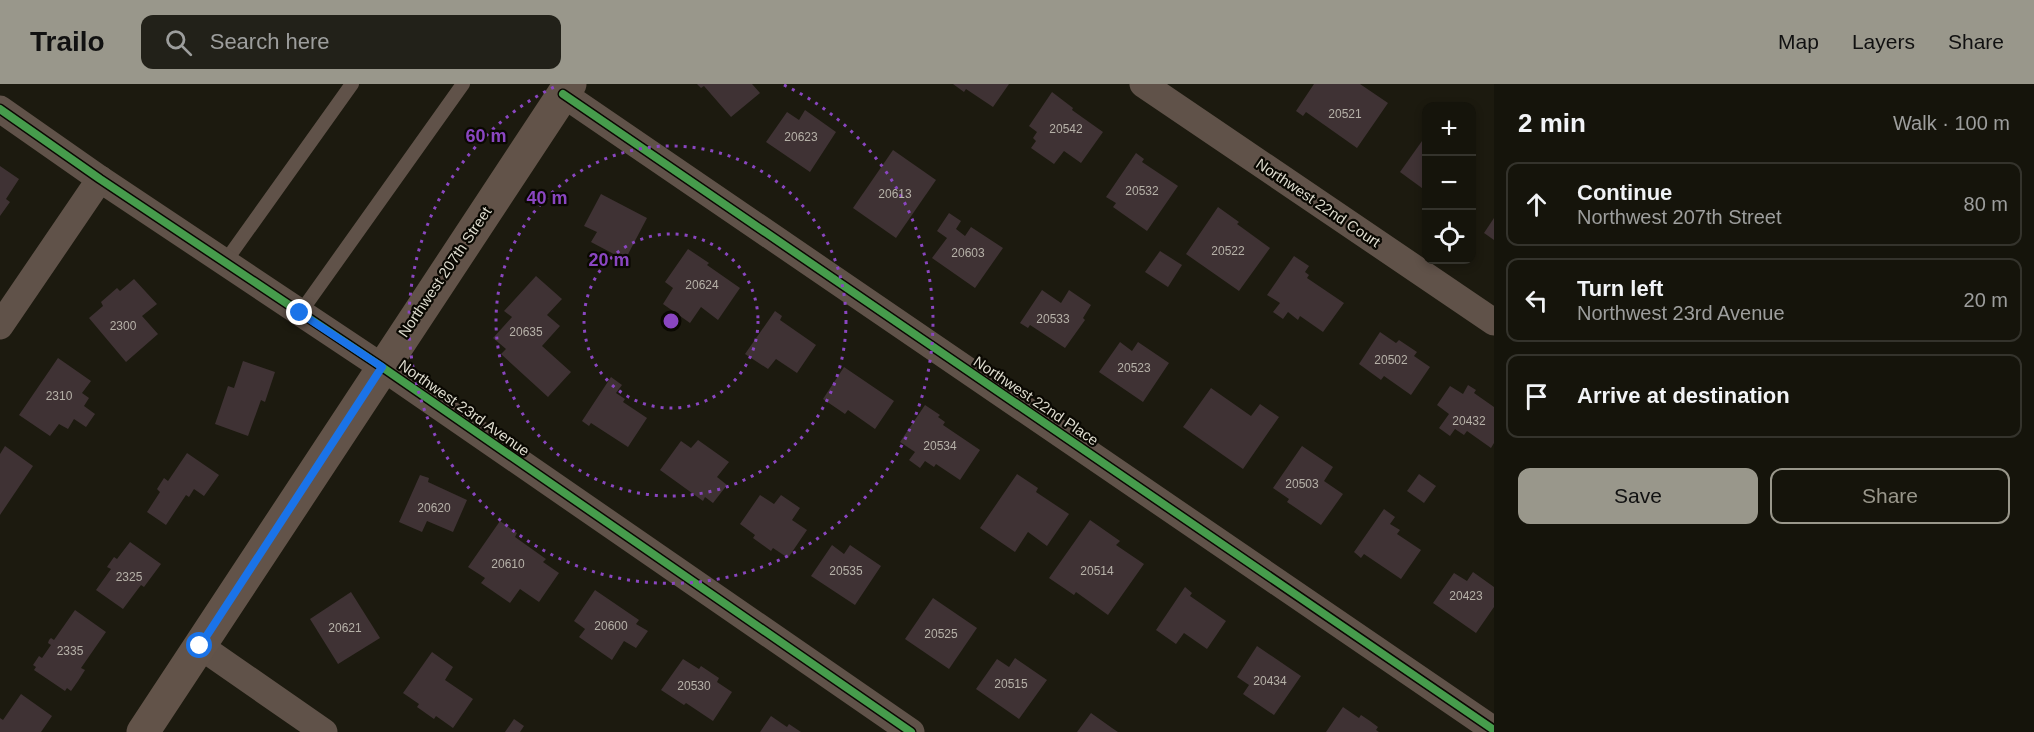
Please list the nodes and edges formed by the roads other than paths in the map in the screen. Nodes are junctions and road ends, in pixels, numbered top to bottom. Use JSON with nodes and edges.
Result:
{"nodes":[{"id":1,"x":352,"y":84,"type":"edge"},
{"id":2,"x":463,"y":84,"type":"edge"},
{"id":3,"x":1143,"y":84,"type":"edge"},
{"id":4,"x":566,"y":89,"type":"edge"},
{"id":5,"x":0,"y":109,"type":"edge"},
{"id":6,"x":100,"y":179,"type":"junction"},
{"id":7,"x":225,"y":262,"type":"junction"},
{"id":8,"x":300,"y":313,"type":"junction"},
{"id":9,"x":1494,"y":322,"type":"edge"},
{"id":10,"x":0,"y":326,"type":"edge"},
{"id":11,"x":382,"y":367,"type":"junction"},
{"id":12,"x":200,"y":646,"type":"junction"},
{"id":13,"x":1494,"y":730,"type":"edge"},
{"id":14,"x":143,"y":732,"type":"edge"},
{"id":15,"x":324,"y":732,"type":"edge"},
{"id":16,"x":911,"y":732,"type":"edge"}],
"edges":[{"from":1,"to":7,"type":"lane"},
{"from":2,"to":8,"type":"lane"},
{"from":3,"to":9,"type":"street","name":"Northwest 22nd Court"},
{"from":4,"to":11,"type":"street","name":"Northwest 207th Street"},
{"from":4,"to":13,"type":"street","name":"Northwest 22nd Place"},
{"from":5,"to":6,"type":"street","name":"Northwest 23rd Avenue"},
{"from":6,"to":7,"type":"street","name":"Northwest 23rd Avenue"},
{"from":6,"to":10,"type":"street"},
{"from":7,"to":8,"type":"street","name":"Northwest 23rd Avenue"},
{"from":8,"to":11,"type":"street","name":"Northwest 23rd Avenue"},
{"from":11,"to":12,"type":"street","name":"Northwest 207th Street"},
{"from":11,"to":16,"type":"street","name":"Northwest 23rd Avenue"},
{"from":12,"to":14,"type":"street","name":"Northwest 207th Street"},
{"from":12,"to":15,"type":"street"}]}
